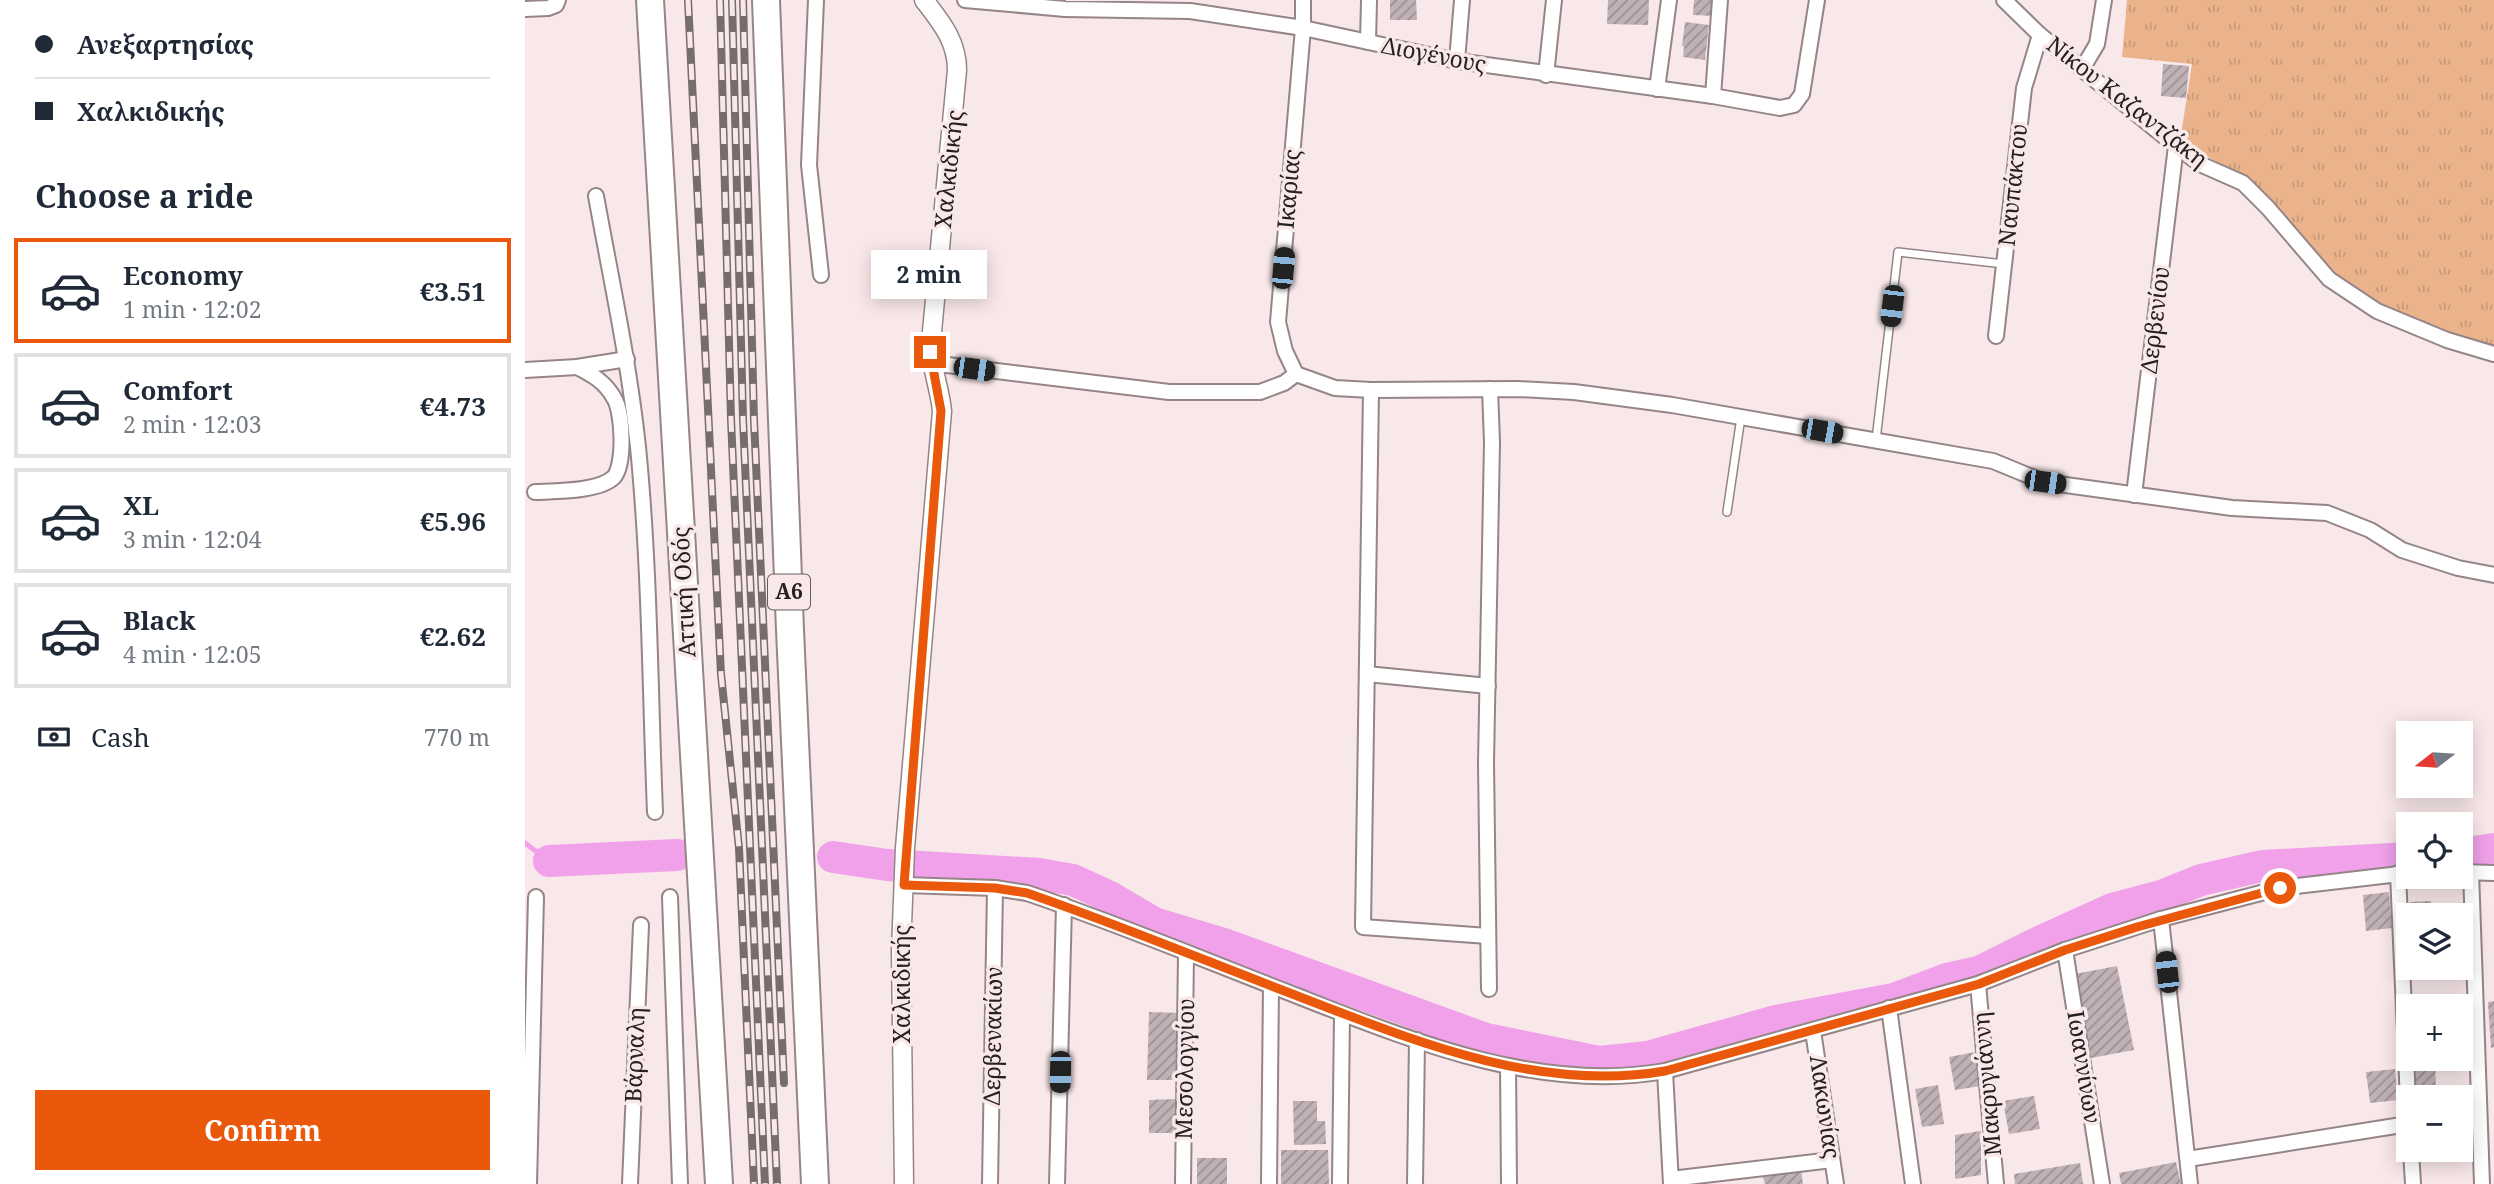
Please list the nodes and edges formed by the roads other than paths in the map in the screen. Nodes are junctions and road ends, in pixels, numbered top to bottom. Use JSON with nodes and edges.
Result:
{"nodes":[{"id":1,"x":558,"y":0,"type":"edge"},
{"id":2,"x":650,"y":0,"type":"edge"},
{"id":3,"x":766,"y":0,"type":"edge"},
{"id":4,"x":816,"y":0,"type":"edge"},
{"id":5,"x":923,"y":0,"type":"edge"},
{"id":6,"x":965,"y":0,"type":"edge"},
{"id":7,"x":1303,"y":0,"type":"edge"},
{"id":8,"x":1369,"y":0,"type":"edge"},
{"id":9,"x":1462,"y":0,"type":"edge"},
{"id":10,"x":1554,"y":0,"type":"edge"},
{"id":11,"x":1669,"y":0,"type":"edge"},
{"id":12,"x":1720,"y":0,"type":"edge"},
{"id":13,"x":1817,"y":0,"type":"edge"},
{"id":14,"x":2004,"y":0,"type":"edge"},
{"id":15,"x":2104,"y":0,"type":"edge"},
{"id":16,"x":1065,"y":5,"type":"edge"},
{"id":17,"x":1190,"y":6,"type":"edge"},
{"id":18,"x":525,"y":9,"type":"edge"},
{"id":19,"x":1303,"y":28,"type":"junction"},
{"id":20,"x":2040,"y":35,"type":"junction"},
{"id":21,"x":1368,"y":42,"type":"junction"},
{"id":22,"x":1457,"y":61,"type":"junction"},
{"id":23,"x":2082,"y":69,"type":"junction"},
{"id":24,"x":1546,"y":75,"type":"junction"},
{"id":25,"x":1657,"y":89,"type":"junction"},
{"id":26,"x":1713,"y":96,"type":"junction"},
{"id":27,"x":2176,"y":146,"type":"junction"},
{"id":28,"x":596,"y":196,"type":"dead end"},
{"id":29,"x":2004,"y":264,"type":"junction"},
{"id":30,"x":821,"y":275,"type":"dead end"},
{"id":31,"x":1997,"y":336,"type":"dead end"},
{"id":32,"x":2494,"y":354,"type":"edge"},
{"id":33,"x":627,"y":359,"type":"junction"},
{"id":34,"x":931,"y":363,"type":"junction"},
{"id":35,"x":577,"y":367,"type":"junction"},
{"id":36,"x":525,"y":370,"type":"edge"},
{"id":37,"x":1296,"y":374,"type":"junction"},
{"id":38,"x":1490,"y":389,"type":"junction"},
{"id":39,"x":1371,"y":390,"type":"junction"},
{"id":40,"x":1741,"y":417,"type":"junction"},
{"id":41,"x":1876,"y":440,"type":"junction"},
{"id":42,"x":534,"y":492,"type":"dead end"},
{"id":43,"x":2134,"y":495,"type":"junction"},
{"id":44,"x":1727,"y":512,"type":"dead end"},
{"id":45,"x":2494,"y":575,"type":"edge"},
{"id":46,"x":1367,"y":674,"type":"junction"},
{"id":47,"x":1488,"y":686,"type":"junction"},
{"id":48,"x":655,"y":812,"type":"dead end"},
{"id":49,"x":2473,"y":872,"type":"edge"},
{"id":50,"x":2494,"y":873,"type":"edge"},
{"id":51,"x":2396,"y":874,"type":"edge"},
{"id":52,"x":904,"y":879,"type":"junction"},
{"id":53,"x":995,"y":888,"type":"junction"},
{"id":54,"x":2403,"y":889,"type":"edge"},
{"id":55,"x":2467,"y":889,"type":"edge"},
{"id":56,"x":536,"y":897,"type":"dead end"},
{"id":57,"x":670,"y":897,"type":"dead end"},
{"id":58,"x":1063,"y":905,"type":"junction"},
{"id":59,"x":2161,"y":919,"type":"junction"},
{"id":60,"x":641,"y":925,"type":"dead end"},
{"id":61,"x":1488,"y":936,"type":"junction"},
{"id":62,"x":2065,"y":950,"type":"junction"},
{"id":63,"x":1187,"y":954,"type":"junction"},
{"id":64,"x":1979,"y":984,"type":"junction"},
{"id":65,"x":1271,"y":986,"type":"junction"},
{"id":66,"x":1489,"y":989,"type":"dead end"},
{"id":67,"x":1889,"y":1009,"type":"junction"},
{"id":68,"x":1342,"y":1014,"type":"junction"},
{"id":69,"x":1813,"y":1031,"type":"junction"},
{"id":70,"x":1417,"y":1040,"type":"junction"},
{"id":71,"x":1508,"y":1066,"type":"junction"},
{"id":72,"x":1665,"y":1071,"type":"junction"},
{"id":73,"x":2408,"y":1085,"type":"edge"},
{"id":74,"x":2396,"y":1126,"type":"edge"},
{"id":75,"x":2187,"y":1158,"type":"junction"},
{"id":76,"x":1832,"y":1160,"type":"junction"},
{"id":77,"x":2412,"y":1162,"type":"edge"},
{"id":78,"x":1671,"y":1182,"type":"edge"},
{"id":79,"x":529,"y":1184,"type":"edge"},
{"id":80,"x":630,"y":1184,"type":"edge"},
{"id":81,"x":680,"y":1184,"type":"edge"},
{"id":82,"x":719,"y":1184,"type":"edge"},
{"id":83,"x":815,"y":1184,"type":"edge"},
{"id":84,"x":904,"y":1184,"type":"edge"},
{"id":85,"x":990,"y":1184,"type":"edge"},
{"id":86,"x":1057,"y":1184,"type":"edge"},
{"id":87,"x":1182,"y":1184,"type":"edge"},
{"id":88,"x":1269,"y":1184,"type":"edge"},
{"id":89,"x":1340,"y":1184,"type":"edge"},
{"id":90,"x":1415,"y":1184,"type":"edge"},
{"id":91,"x":1509,"y":1184,"type":"edge"},
{"id":92,"x":1836,"y":1184,"type":"edge"},
{"id":93,"x":1913,"y":1184,"type":"edge"},
{"id":94,"x":1996,"y":1184,"type":"edge"},
{"id":95,"x":2102,"y":1184,"type":"edge"},
{"id":96,"x":2190,"y":1184,"type":"edge"},
{"id":97,"x":2413,"y":1184,"type":"edge"},
{"id":98,"x":2482,"y":1184,"type":"edge"}],
"edges":[{"from":1,"to":18,"type":"street"},
{"from":2,"to":82,"type":"highway","name":"Αττική Οδός"},
{"from":3,"to":83,"type":"highway","number":"Α6"},
{"from":4,"to":30,"type":"street"},
{"from":5,"to":34,"type":"street","name":"Χαλκιδικής"},
{"from":6,"to":16,"type":"street","name":"Διογένους"},
{"from":7,"to":19,"type":"street","name":"Ικαρίας"},
{"from":8,"to":21,"type":"street"},
{"from":9,"to":22,"type":"street"},
{"from":10,"to":24,"type":"street"},
{"from":11,"to":25,"type":"street"},
{"from":12,"to":26,"type":"street"},
{"from":13,"to":26,"type":"street","name":"Διογένους"},
{"from":14,"to":20,"type":"street","name":"Νίκου Καζαντζάκη"},
{"from":15,"to":23,"type":"street"},
{"from":16,"to":17,"type":"street","name":"Διογένους"},
{"from":17,"to":19,"type":"street","name":"Διογένους"},
{"from":19,"to":21,"type":"street","name":"Διογένους"},
{"from":19,"to":37,"type":"street","name":"Ικαρίας"},
{"from":20,"to":23,"type":"street","name":"Νίκου Καζαντζάκη"},
{"from":20,"to":29,"type":"street","name":"Ναυπάκτου"},
{"from":21,"to":22,"type":"street","name":"Διογένους"},
{"from":22,"to":24,"type":"street","name":"Διογένους"},
{"from":23,"to":27,"type":"street","name":"Νίκου Καζαντζάκη"},
{"from":24,"to":25,"type":"street","name":"Διογένους"},
{"from":25,"to":26,"type":"street","name":"Διογένους"},
{"from":27,"to":32,"type":"street","name":"Νίκου Καζαντζάκη"},
{"from":27,"to":43,"type":"street","name":"Δερβενίου"},
{"from":28,"to":33,"type":"street"},
{"from":29,"to":31,"type":"street","name":"Ναυπάκτου"},
{"from":29,"to":41,"type":"lane"},
{"from":33,"to":35,"type":"street"},
{"from":33,"to":48,"type":"street"},
{"from":34,"to":37,"type":"street"},
{"from":34,"to":52,"type":"street","name":"Χαλκιδικής"},
{"from":35,"to":36,"type":"street"},
{"from":35,"to":42,"type":"street"},
{"from":37,"to":39,"type":"street"},
{"from":38,"to":39,"type":"street"},
{"from":38,"to":40,"type":"street"},
{"from":38,"to":47,"type":"street"},
{"from":39,"to":46,"type":"street"},
{"from":40,"to":41,"type":"street"},
{"from":40,"to":44,"type":"lane"},
{"from":41,"to":43,"type":"street"},
{"from":43,"to":45,"type":"street"},
{"from":46,"to":47,"type":"street"},
{"from":46,"to":61,"type":"street"},
{"from":47,"to":61,"type":"street"},
{"from":49,"to":50,"type":"street"},
{"from":51,"to":59,"type":"street"},
{"from":52,"to":53,"type":"street"},
{"from":52,"to":84,"type":"street","name":"Χαλκιδικής"},
{"from":53,"to":58,"type":"street"},
{"from":53,"to":85,"type":"street","name":"Δερβενακίων"},
{"from":54,"to":73,"type":"street"},
{"from":55,"to":98,"type":"street"},
{"from":56,"to":79,"type":"street"},
{"from":57,"to":81,"type":"street"},
{"from":58,"to":63,"type":"street"},
{"from":58,"to":86,"type":"street"},
{"from":59,"to":62,"type":"street"},
{"from":59,"to":75,"type":"street"},
{"from":60,"to":80,"type":"street","name":"Βάρναλη"},
{"from":61,"to":66,"type":"street"},
{"from":62,"to":64,"type":"street"},
{"from":62,"to":95,"type":"street","name":"Ιωαννίνων"},
{"from":63,"to":65,"type":"street"},
{"from":63,"to":87,"type":"street","name":"Μεσολογγίου"},
{"from":64,"to":67,"type":"street"},
{"from":64,"to":94,"type":"street","name":"Μακρυγιάννη"},
{"from":65,"to":68,"type":"street"},
{"from":65,"to":88,"type":"street"},
{"from":67,"to":69,"type":"street"},
{"from":67,"to":93,"type":"street"},
{"from":68,"to":70,"type":"street"},
{"from":68,"to":89,"type":"street"},
{"from":69,"to":72,"type":"street"},
{"from":69,"to":76,"type":"street","name":"Λακωνίας"},
{"from":70,"to":71,"type":"street"},
{"from":70,"to":90,"type":"street"},
{"from":71,"to":72,"type":"street"},
{"from":71,"to":91,"type":"street"},
{"from":72,"to":78,"type":"street"},
{"from":74,"to":75,"type":"street"},
{"from":75,"to":96,"type":"street"},
{"from":76,"to":78,"type":"street"},
{"from":76,"to":92,"type":"street","name":"Λακωνίας"},
{"from":77,"to":97,"type":"street"}]}
